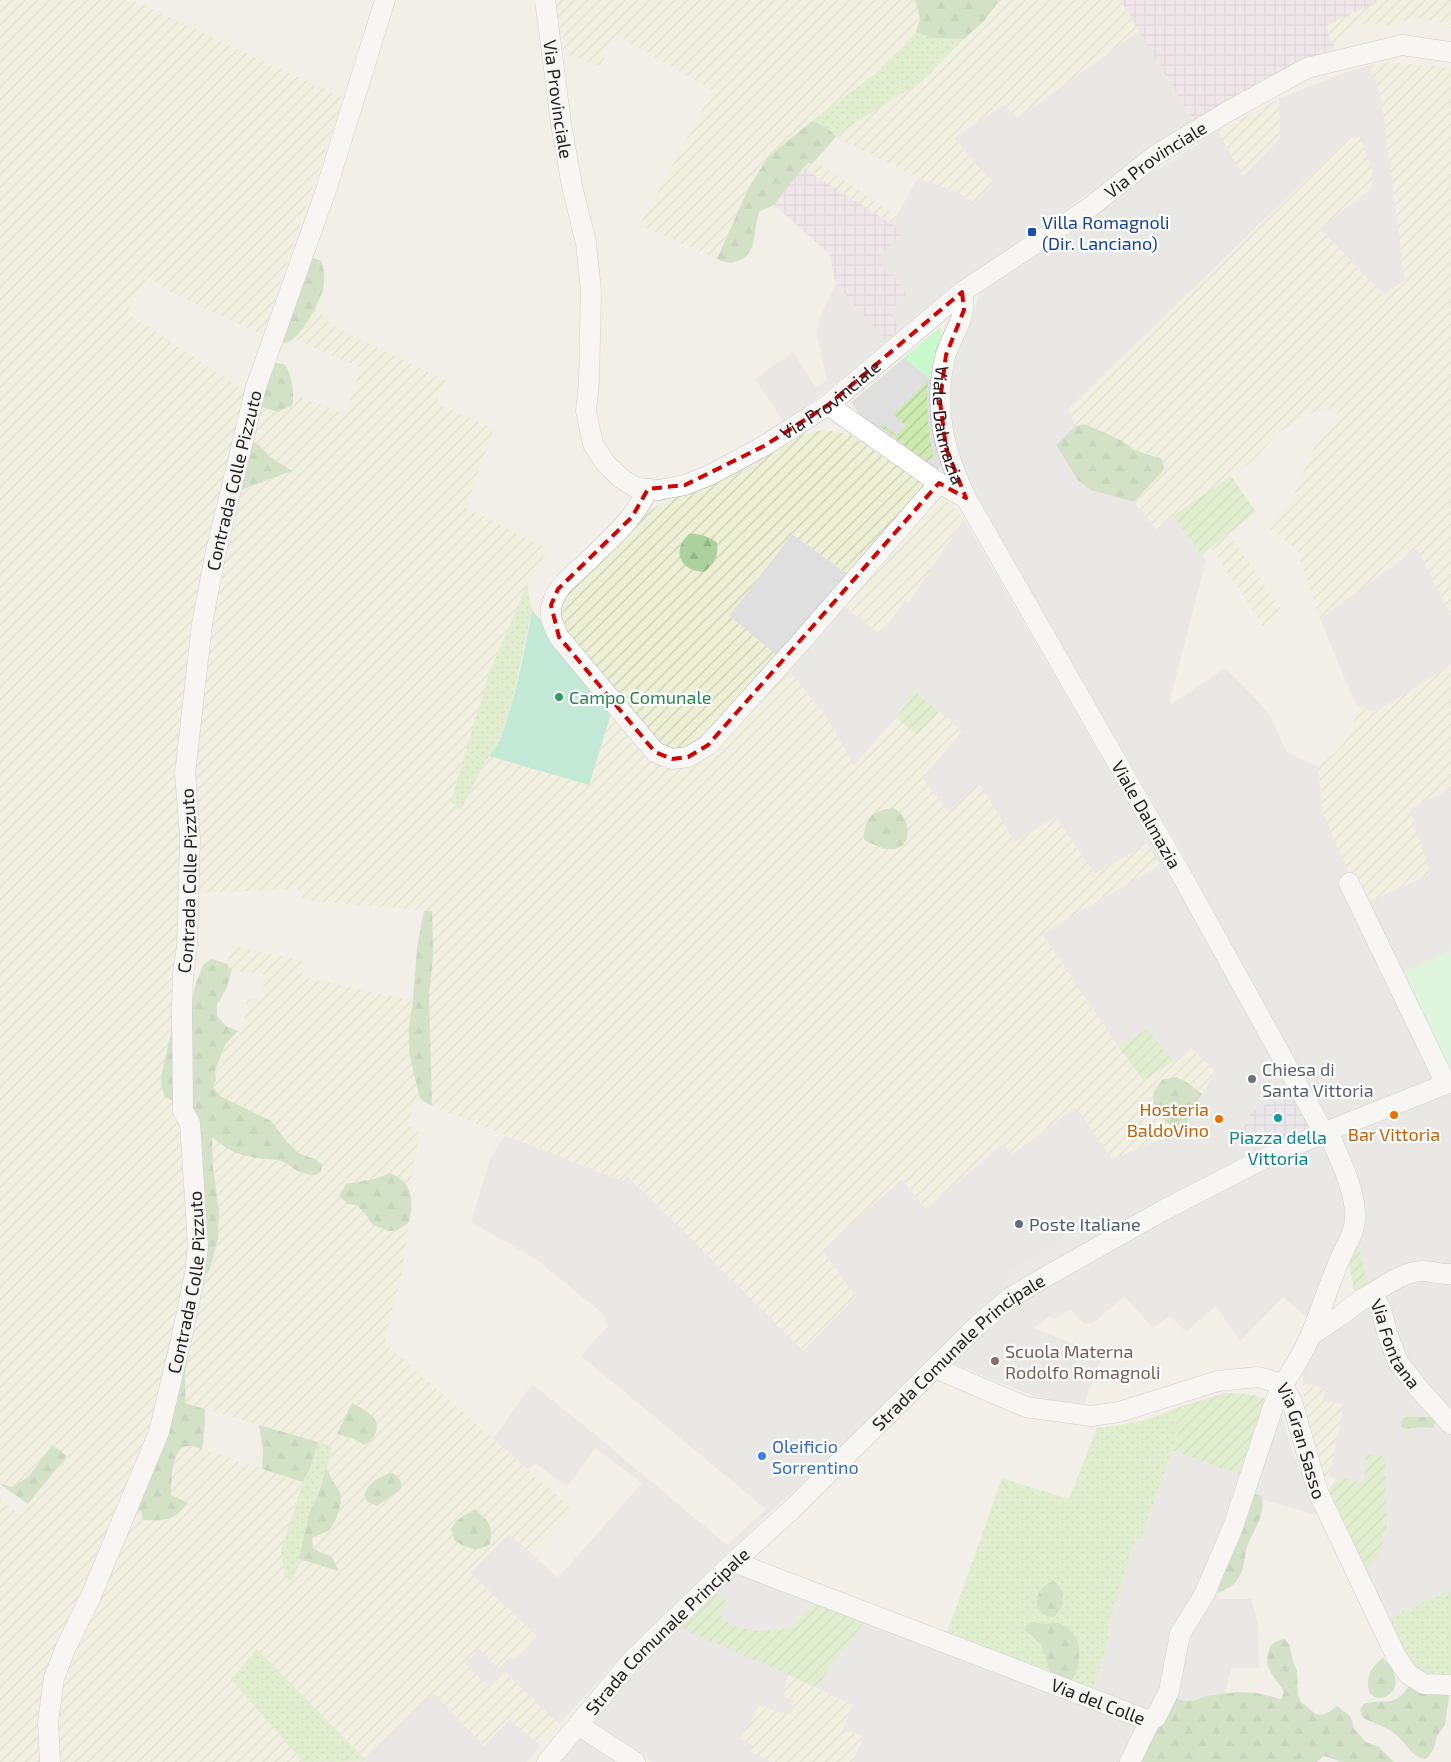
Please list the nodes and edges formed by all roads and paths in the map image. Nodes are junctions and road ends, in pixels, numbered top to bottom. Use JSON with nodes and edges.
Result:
{"nodes":[{"id":1,"x":385,"y":0,"type":"edge"},
{"id":2,"x":545,"y":0,"type":"edge"},
{"id":3,"x":1451,"y":52,"type":"edge"},
{"id":4,"x":962,"y":292,"type":"junction"},
{"id":5,"x":828,"y":405,"type":"junction"},
{"id":6,"x":939,"y":483,"type":"junction"},
{"id":7,"x":648,"y":489,"type":"junction"},
{"id":8,"x":966,"y":498,"type":"junction"},
{"id":9,"x":1349,"y":883,"type":"dead end"},
{"id":10,"x":1449,"y":1083,"type":"edge"},
{"id":11,"x":1326,"y":1132,"type":"junction"},
{"id":12,"x":1451,"y":1274,"type":"edge"},
{"id":13,"x":1371,"y":1294,"type":"junction"},
{"id":14,"x":1310,"y":1336,"type":"junction"},
{"id":15,"x":935,"y":1368,"type":"junction"},
{"id":16,"x":1282,"y":1384,"type":"junction"},
{"id":17,"x":1451,"y":1424,"type":"edge"},
{"id":18,"x":734,"y":1562,"type":"junction"},
{"id":19,"x":1451,"y":1686,"type":"edge"},
{"id":20,"x":1150,"y":1721,"type":"junction"},
{"id":21,"x":578,"y":1725,"type":"junction"},
{"id":22,"x":50,"y":1762,"type":"edge"},
{"id":23,"x":547,"y":1762,"type":"edge"},
{"id":24,"x":635,"y":1762,"type":"edge"},
{"id":25,"x":1130,"y":1762,"type":"edge"}],
"edges":[{"from":1,"to":22,"type":"street","name":"Contrada Colle Pizzuto"},
{"from":2,"to":7,"type":"street","name":"Via Provinciale"},
{"from":3,"to":4,"type":"street","name":"Via Provinciale"},
{"from":4,"to":5,"type":"street","name":"Via Provinciale"},
{"from":4,"to":8,"type":"street","name":"Viale Dalmazia"},
{"from":5,"to":6,"type":"street","name":"Viale Dalmazia"},
{"from":5,"to":7,"type":"street","name":"Via Provinciale"},
{"from":6,"to":7,"type":"street"},
{"from":6,"to":8,"type":"street","name":"Viale Dalmazia"},
{"from":8,"to":11,"type":"street","name":"Viale Dalmazia"},
{"from":9,"to":10,"type":"street"},
{"from":10,"to":11,"type":"street","name":"Strada Comunale Principale"},
{"from":11,"to":14,"type":"street","name":"Via Fontana"},
{"from":11,"to":15,"type":"street","name":"Strada Comunale Principale"},
{"from":12,"to":13,"type":"street"},
{"from":13,"to":14,"type":"street","name":"Via Fontana"},
{"from":13,"to":17,"type":"street","name":"Via Fontana"},
{"from":14,"to":16,"type":"street","name":"Via Fontana"},
{"from":15,"to":16,"type":"street","name":"Via Gran Sasso"},
{"from":15,"to":18,"type":"street","name":"Strada Comunale Principale"},
{"from":16,"to":19,"type":"street","name":"Via Gran Sasso"},
{"from":16,"to":20,"type":"street","name":"Via del Colle"},
{"from":18,"to":20,"type":"street","name":"Via del Colle"},
{"from":18,"to":21,"type":"street","name":"Strada Comunale Principale"},
{"from":20,"to":25,"type":"street"},
{"from":21,"to":23,"type":"street","name":"Strada Comunale Principale"},
{"from":21,"to":24,"type":"street"}]}
